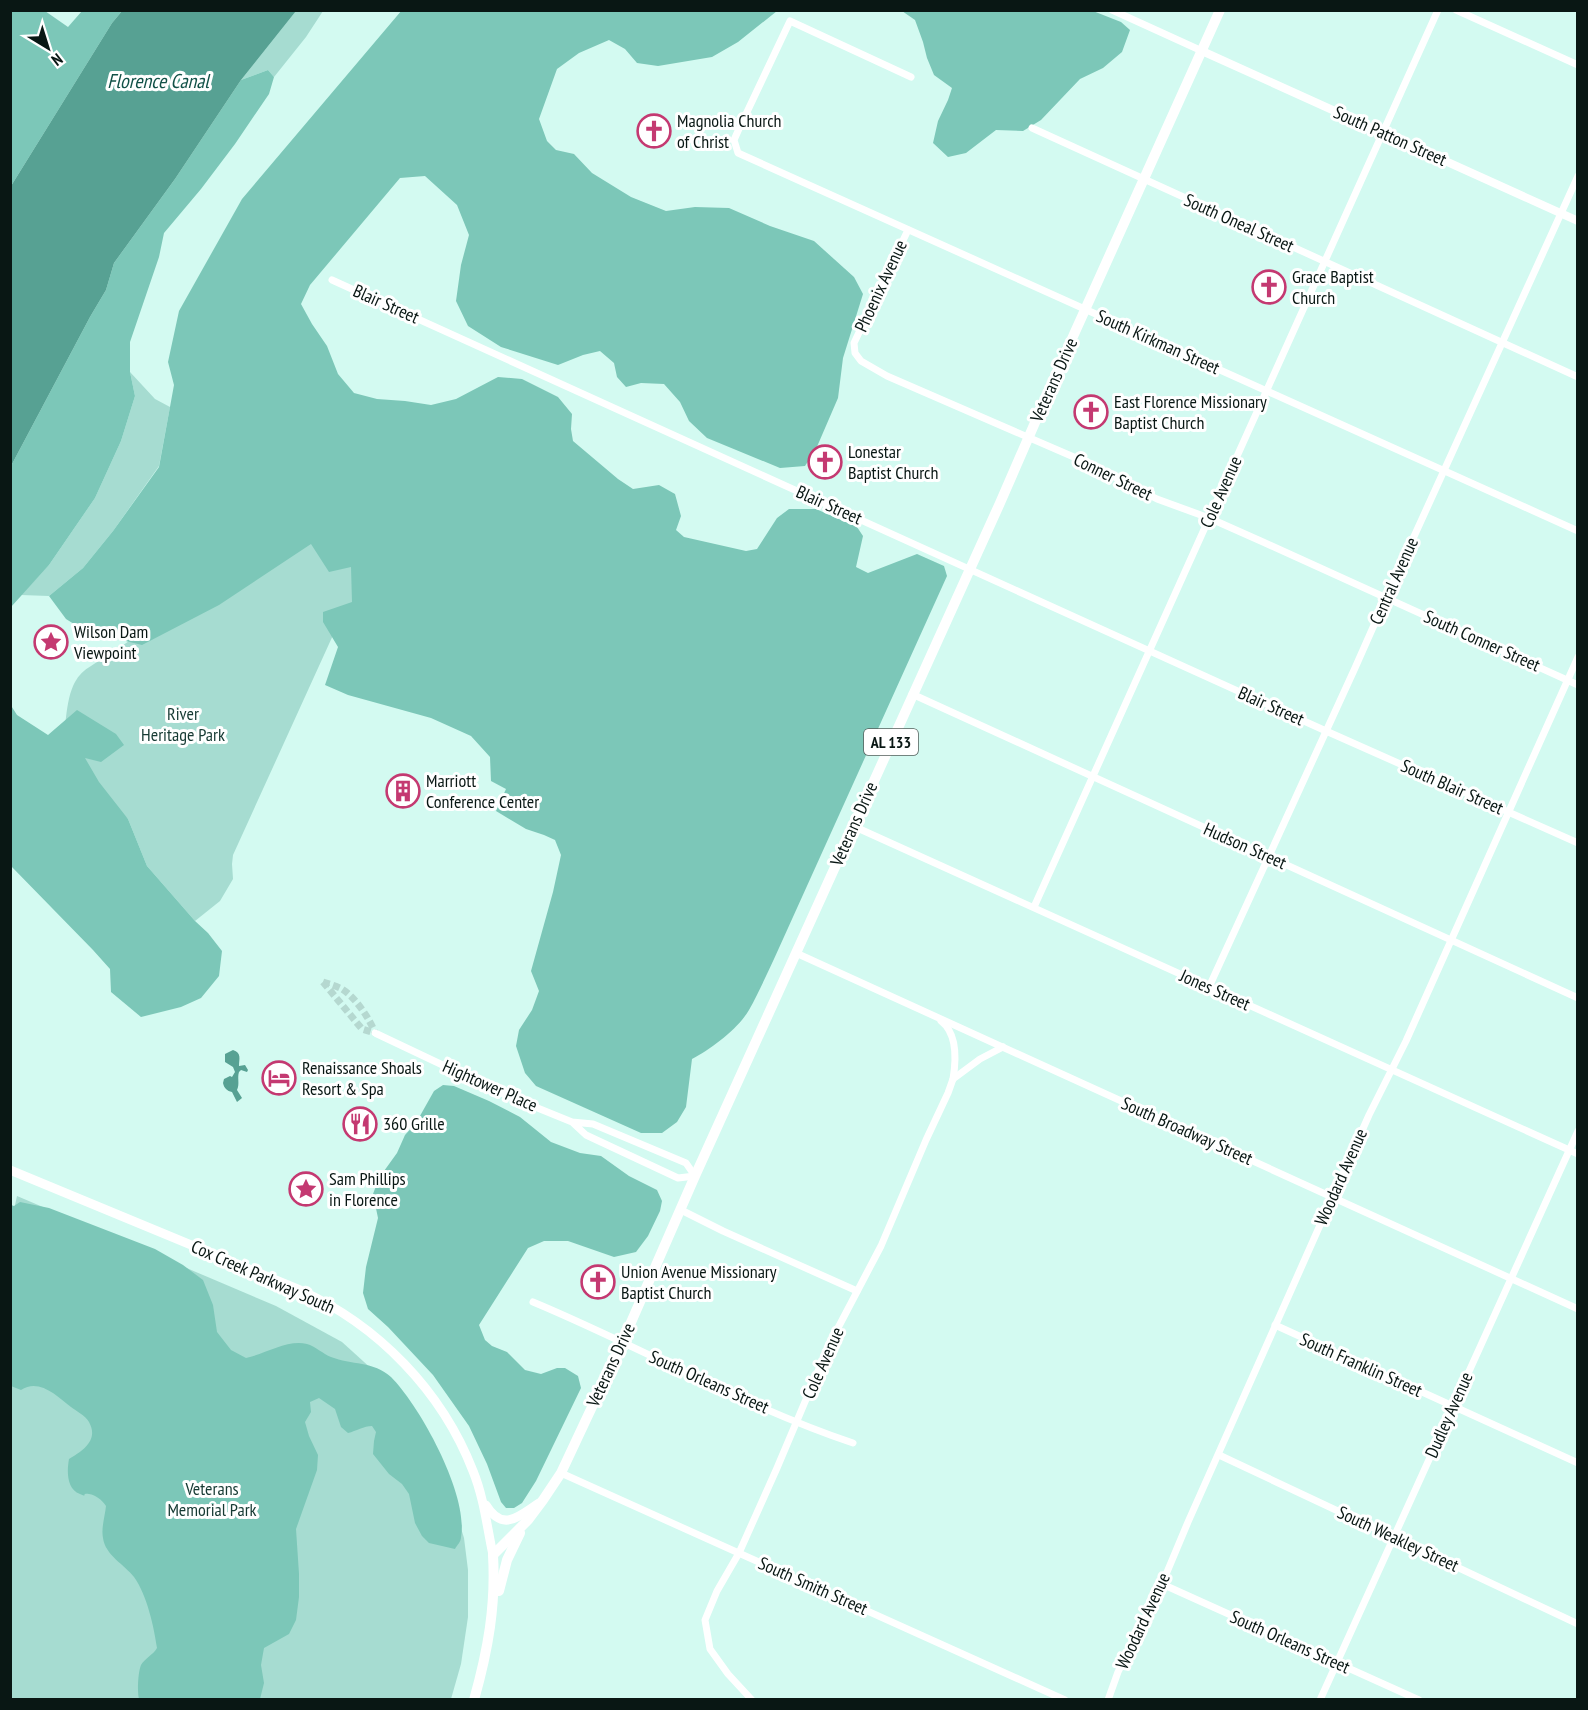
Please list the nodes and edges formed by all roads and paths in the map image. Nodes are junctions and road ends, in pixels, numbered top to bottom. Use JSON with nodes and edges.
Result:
{"nodes":[{"id":1,"x":1112,"y":10,"type":"edge"},
{"id":2,"x":1220,"y":10,"type":"edge"},
{"id":3,"x":1438,"y":10,"type":"edge"},
{"id":4,"x":1456,"y":10,"type":"edge"},
{"id":5,"x":1202,"y":51,"type":"junction"},
{"id":6,"x":1578,"y":65,"type":"edge"},
{"id":7,"x":910,"y":77,"type":"dead end"},
{"id":8,"x":1032,"y":128,"type":"dead end"},
{"id":9,"x":1383,"y":133,"type":"junction"},
{"id":10,"x":1578,"y":176,"type":"edge"},
{"id":11,"x":1144,"y":179,"type":"junction"},
{"id":12,"x":1560,"y":214,"type":"junction"},
{"id":13,"x":1578,"y":221,"type":"edge"},
{"id":14,"x":908,"y":230,"type":"junction"},
{"id":15,"x":1325,"y":262,"type":"junction"},
{"id":16,"x":332,"y":280,"type":"dead end"},
{"id":17,"x":1085,"y":310,"type":"junction"},
{"id":18,"x":1502,"y":342,"type":"junction"},
{"id":19,"x":854,"y":343,"type":"joint"},
{"id":20,"x":1578,"y":377,"type":"edge"},
{"id":21,"x":1266,"y":391,"type":"junction"},
{"id":22,"x":1029,"y":437,"type":"junction"},
{"id":23,"x":1443,"y":471,"type":"junction"},
{"id":24,"x":1209,"y":518,"type":"junction"},
{"id":25,"x":1578,"y":531,"type":"edge"},
{"id":26,"x":969,"y":569,"type":"junction"},
{"id":27,"x":1386,"y":598,"type":"junction"},
{"id":28,"x":1149,"y":651,"type":"junction"},
{"id":29,"x":1578,"y":657,"type":"edge"},
{"id":30,"x":1568,"y":681,"type":"junction"},
{"id":31,"x":1578,"y":685,"type":"edge"},
{"id":32,"x":912,"y":694,"type":"junction"},
{"id":33,"x":1326,"y":730,"type":"junction"},
{"id":34,"x":1093,"y":777,"type":"junction"},
{"id":35,"x":1509,"y":812,"type":"junction"},
{"id":36,"x":853,"y":826,"type":"junction"},
{"id":37,"x":1578,"y":843,"type":"edge"},
{"id":38,"x":1268,"y":857,"type":"junction"},
{"id":39,"x":1034,"y":908,"type":"junction"},
{"id":40,"x":1450,"y":940,"type":"junction"},
{"id":41,"x":796,"y":953,"type":"junction"},
{"id":42,"x":1209,"y":987,"type":"junction"},
{"id":43,"x":1578,"y":998,"type":"edge"},
{"id":44,"x":934,"y":1016,"type":"junction"},
{"id":45,"x":375,"y":1033,"type":"dead end"},
{"id":46,"x":1003,"y":1047,"type":"junction"},
{"id":47,"x":1392,"y":1070,"type":"junction"},
{"id":48,"x":953,"y":1079,"type":"junction"},
{"id":49,"x":572,"y":1122,"type":"junction"},
{"id":50,"x":1578,"y":1131,"type":"edge"},
{"id":51,"x":1569,"y":1150,"type":"junction"},
{"id":52,"x":1578,"y":1154,"type":"edge"},
{"id":53,"x":10,"y":1170,"type":"edge"},
{"id":54,"x":695,"y":1176,"type":"junction"},
{"id":55,"x":1333,"y":1197,"type":"junction"},
{"id":56,"x":681,"y":1210,"type":"junction"},
{"id":57,"x":1511,"y":1278,"type":"junction"},
{"id":58,"x":857,"y":1291,"type":"junction"},
{"id":59,"x":533,"y":1302,"type":"dead end"},
{"id":60,"x":1578,"y":1309,"type":"edge"},
{"id":61,"x":1275,"y":1325,"type":"junction"},
{"id":62,"x":622,"y":1343,"type":"junction"},
{"id":63,"x":1453,"y":1406,"type":"junction"},
{"id":64,"x":796,"y":1421,"type":"junction"},
{"id":65,"x":853,"y":1443,"type":"dead end"},
{"id":66,"x":1219,"y":1455,"type":"junction"},
{"id":67,"x":1578,"y":1463,"type":"edge"},
{"id":68,"x":561,"y":1473,"type":"junction"},
{"id":69,"x":482,"y":1496,"type":"junction"},
{"id":70,"x":543,"y":1500,"type":"junction"},
{"id":71,"x":528,"y":1520,"type":"junction"},
{"id":72,"x":1394,"y":1537,"type":"junction"},
{"id":73,"x":739,"y":1553,"type":"junction"},
{"id":74,"x":493,"y":1555,"type":"junction"},
{"id":75,"x":1162,"y":1584,"type":"junction"},
{"id":76,"x":493,"y":1615,"type":"junction"},
{"id":77,"x":1578,"y":1624,"type":"edge"},
{"id":78,"x":1337,"y":1663,"type":"junction"},
{"id":79,"x":474,"y":1700,"type":"edge"},
{"id":80,"x":752,"y":1700,"type":"edge"},
{"id":81,"x":1065,"y":1700,"type":"edge"},
{"id":82,"x":1108,"y":1700,"type":"edge"},
{"id":83,"x":1320,"y":1700,"type":"edge"},
{"id":84,"x":1419,"y":1700,"type":"edge"}],
"edges":[{"from":1,"to":5,"type":"street"},
{"from":2,"to":5,"type":"main road","name":"Veterans Drive","number":"AL 133"},
{"from":3,"to":9,"type":"street","name":"Cole Avenue"},
{"from":4,"to":6,"type":"street"},
{"from":5,"to":9,"type":"street","name":"South Patton Street"},
{"from":5,"to":11,"type":"main road","name":"Veterans Drive","number":"AL 133"},
{"from":7,"to":14,"type":"street","name":"South Kirkman Street"},
{"from":8,"to":11,"type":"street","name":"South Oneal Street"},
{"from":9,"to":12,"type":"street","name":"South Patton Street"},
{"from":9,"to":15,"type":"street","name":"Cole Avenue"},
{"from":10,"to":12,"type":"street","name":"Central Avenue"},
{"from":11,"to":15,"type":"street","name":"South Oneal Street"},
{"from":11,"to":17,"type":"main road","name":"Veterans Drive","number":"AL 133"},
{"from":12,"to":13,"type":"street","name":"South Patton Street"},
{"from":12,"to":18,"type":"street","name":"Central Avenue"},
{"from":14,"to":17,"type":"street","name":"South Kirkman Street"},
{"from":14,"to":19,"type":"street","name":"Phoenix Avenue"},
{"from":15,"to":18,"type":"street","name":"South Oneal Street"},
{"from":15,"to":21,"type":"street","name":"Cole Avenue"},
{"from":16,"to":26,"type":"street","name":"Blair Street"},
{"from":17,"to":21,"type":"street","name":"South Kirkman Street"},
{"from":17,"to":22,"type":"main road","name":"Veterans Drive","number":"AL 133"},
{"from":18,"to":20,"type":"street","name":"South Oneal Street"},
{"from":18,"to":23,"type":"street","name":"Central Avenue"},
{"from":19,"to":22,"type":"street","name":"Conner Street"},
{"from":21,"to":23,"type":"street","name":"South Kirkman Street"},
{"from":21,"to":24,"type":"street","name":"Cole Avenue"},
{"from":22,"to":24,"type":"street","name":"Conner Street"},
{"from":22,"to":26,"type":"main road","name":"Veterans Drive","number":"AL 133"},
{"from":23,"to":25,"type":"street","name":"South Kirkman Street"},
{"from":23,"to":27,"type":"street","name":"Central Avenue"},
{"from":24,"to":27,"type":"street","name":"Conner Street"},
{"from":24,"to":28,"type":"street","name":"Cole Avenue"},
{"from":26,"to":28,"type":"street","name":"Blair Street"},
{"from":26,"to":32,"type":"main road","name":"Veterans Drive","number":"AL 133"},
{"from":27,"to":30,"type":"street","name":"South Conner Street"},
{"from":27,"to":33,"type":"street","name":"Central Avenue"},
{"from":28,"to":33,"type":"street","name":"Blair Street"},
{"from":28,"to":34,"type":"street","name":"Cole Avenue"},
{"from":29,"to":30,"type":"street","name":"Woodard Avenue"},
{"from":30,"to":31,"type":"street","name":"South Conner Street"},
{"from":30,"to":35,"type":"street","name":"Woodard Avenue"},
{"from":32,"to":34,"type":"street","name":"Hudson Street"},
{"from":32,"to":36,"type":"main road","name":"Veterans Drive","number":"AL 133"},
{"from":33,"to":35,"type":"street","name":"South Blair Street"},
{"from":33,"to":38,"type":"street","name":"Central Avenue"},
{"from":34,"to":38,"type":"street","name":"Hudson Street"},
{"from":34,"to":39,"type":"street","name":"Cole Avenue"},
{"from":35,"to":37,"type":"street","name":"South Blair Street"},
{"from":35,"to":40,"type":"street","name":"Woodard Avenue"},
{"from":36,"to":39,"type":"street","name":"Jones Street"},
{"from":36,"to":41,"type":"main road","name":"Veterans Drive","number":"AL 133"},
{"from":38,"to":40,"type":"street","name":"Hudson Street"},
{"from":38,"to":42,"type":"street","name":"Central Avenue"},
{"from":39,"to":42,"type":"street","name":"Jones Street"},
{"from":40,"to":43,"type":"street","name":"Hudson Street"},
{"from":40,"to":47,"type":"street","name":"Woodard Avenue"},
{"from":41,"to":44,"type":"street","name":"South Broadway Street"},
{"from":41,"to":54,"type":"main road","name":"Veterans Drive","number":"AL 133"},
{"from":42,"to":47,"type":"street","name":"Jones Street"},
{"from":44,"to":46,"type":"street","name":"South Broadway Street"},
{"from":44,"to":48,"type":"street","name":"Cole Avenue"},
{"from":45,"to":49,"type":"street","name":"Hightower Place"},
{"from":46,"to":48,"type":"street"},
{"from":46,"to":55,"type":"street","name":"South Broadway Street"},
{"from":47,"to":51,"type":"street","name":"Jones Street"},
{"from":47,"to":55,"type":"street","name":"Woodard Avenue"},
{"from":48,"to":58,"type":"street","name":"Cole Avenue"},
{"from":49,"to":54,"type":"street","name":"Hightower Place"},
{"from":49,"to":54,"type":"street","name":"Hightower Place"},
{"from":50,"to":51,"type":"street","name":"Dudley Avenue"},
{"from":51,"to":52,"type":"street","name":"Jones Street"},
{"from":51,"to":57,"type":"street","name":"Dudley Avenue"},
{"from":53,"to":69,"type":"main road","name":"Cox Creek Parkway South"},
{"from":54,"to":56,"type":"main road","name":"Veterans Drive","number":"AL 133"},
{"from":55,"to":57,"type":"street","name":"South Broadway Street"},
{"from":55,"to":61,"type":"street","name":"Woodard Avenue"},
{"from":56,"to":58,"type":"street"},
{"from":56,"to":62,"type":"main road","name":"Veterans Drive","number":"AL 133"},
{"from":57,"to":60,"type":"street","name":"South Broadway Street"},
{"from":57,"to":63,"type":"street","name":"Dudley Avenue"},
{"from":58,"to":64,"type":"street","name":"Cole Avenue"},
{"from":59,"to":62,"type":"street","name":"South Orleans Street"},
{"from":61,"to":63,"type":"street","name":"South Franklin Street"},
{"from":61,"to":66,"type":"street","name":"Woodard Avenue"},
{"from":62,"to":64,"type":"street","name":"South Orleans Street"},
{"from":62,"to":68,"type":"main road","name":"Veterans Drive","number":"AL 133"},
{"from":63,"to":67,"type":"street","name":"South Franklin Street"},
{"from":63,"to":72,"type":"street","name":"Dudley Avenue"},
{"from":64,"to":65,"type":"street","name":"South Orleans Street"},
{"from":64,"to":73,"type":"street","name":"Cole Avenue"},
{"from":66,"to":72,"type":"street","name":"South Weakley Street"},
{"from":66,"to":75,"type":"street","name":"Woodard Avenue"},
{"from":68,"to":70,"type":"main road","name":"Veterans Drive","number":"AL 133"},
{"from":68,"to":73,"type":"street","name":"South Smith Street"},
{"from":69,"to":70,"type":"main road"},
{"from":69,"to":74,"type":"main road","name":"Cox Creek Parkway South"},
{"from":70,"to":71,"type":"main road","name":"Veterans Drive","number":"AL 133"},
{"from":71,"to":74,"type":"main road","name":"Veterans Drive","number":"AL 133"},
{"from":71,"to":76,"type":"main road"},
{"from":72,"to":77,"type":"street","name":"South Weakley Street"},
{"from":72,"to":78,"type":"street","name":"Dudley Avenue"},
{"from":73,"to":80,"type":"street","name":"Cole Avenue"},
{"from":73,"to":81,"type":"street","name":"South Smith Street"},
{"from":74,"to":76,"type":"main road"},
{"from":75,"to":78,"type":"street","name":"South Orleans Street"},
{"from":75,"to":82,"type":"street","name":"Woodard Avenue"},
{"from":76,"to":79,"type":"main road"},
{"from":78,"to":83,"type":"street","name":"Dudley Avenue"},
{"from":78,"to":84,"type":"street","name":"South Orleans Street"}]}
